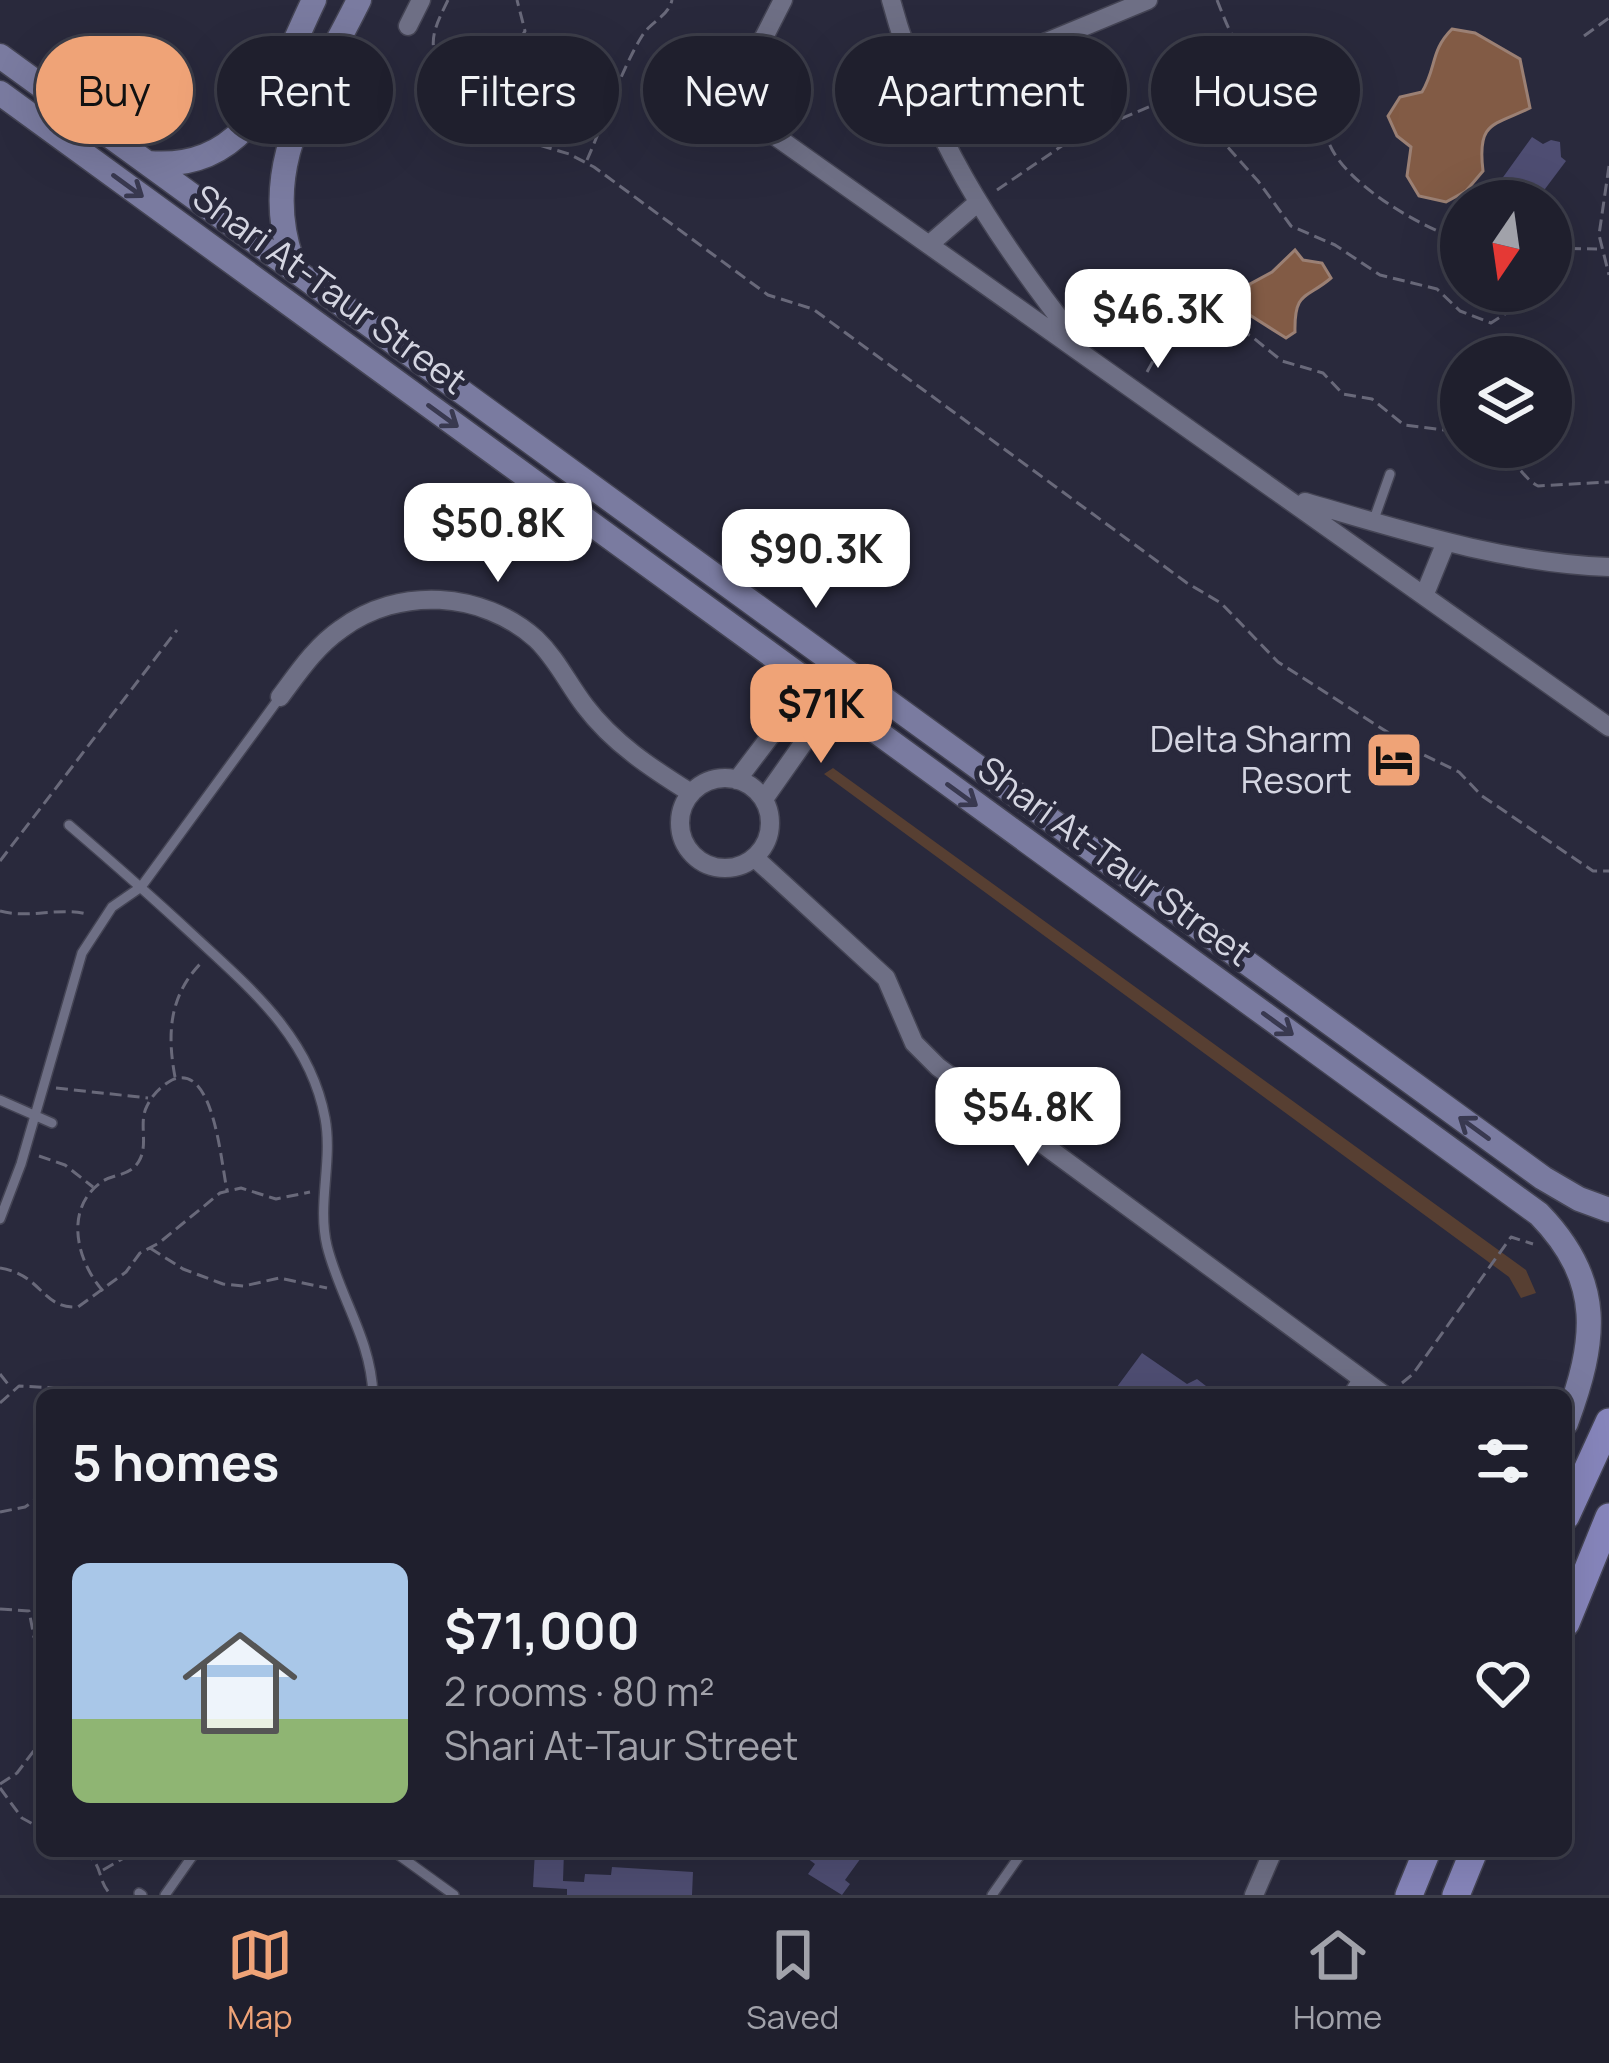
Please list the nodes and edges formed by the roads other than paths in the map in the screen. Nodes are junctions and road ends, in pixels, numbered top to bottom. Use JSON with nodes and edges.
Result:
{"nodes":[{"id":1,"x":314,"y":0,"type":"edge"},
{"id":2,"x":359,"y":0,"type":"edge"},
{"id":3,"x":421,"y":0,"type":"edge"},
{"id":4,"x":782,"y":0,"type":"edge"},
{"id":5,"x":891,"y":0,"type":"edge"},
{"id":6,"x":1148,"y":0,"type":"edge"},
{"id":7,"x":409,"y":26,"type":"dead end"},
{"id":8,"x":903,"y":36,"type":"edge"},
{"id":9,"x":1061,"y":36,"type":"edge"},
{"id":10,"x":0,"y":56,"type":"edge"},
{"id":11,"x":0,"y":93,"type":"edge"},
{"id":12,"x":947,"y":144,"type":"edge"},
{"id":13,"x":147,"y":163,"type":"junction"},
{"id":14,"x":976,"y":204,"type":"junction"},
{"id":15,"x":931,"y":243,"type":"junction"},
{"id":16,"x":295,"y":268,"type":"junction"},
{"id":17,"x":1088,"y":355,"type":"junction"},
{"id":18,"x":1390,"y":474,"type":"dead end"},
{"id":19,"x":608,"y":497,"type":"junction"},
{"id":20,"x":1289,"y":497,"type":"junction"},
{"id":21,"x":588,"y":522,"type":"junction"},
{"id":22,"x":1373,"y":522,"type":"junction"},
{"id":23,"x":1446,"y":542,"type":"junction"},
{"id":24,"x":1609,"y":567,"type":"edge"},
{"id":25,"x":1424,"y":596,"type":"junction"},
{"id":26,"x":810,"y":684,"type":"junction"},
{"id":27,"x":280,"y":697,"type":"joint"},
{"id":28,"x":833,"y":701,"type":"junction"},
{"id":29,"x":1609,"y":727,"type":"edge"},
{"id":30,"x":737,"y":779,"type":"junction"},
{"id":31,"x":691,"y":793,"type":"junction"},
{"id":32,"x":764,"y":800,"type":"junction"},
{"id":33,"x":69,"y":825,"type":"road end"},
{"id":34,"x":754,"y":858,"type":"junction"},
{"id":35,"x":141,"y":886,"type":"junction"},
{"id":36,"x":0,"y":1100,"type":"edge"},
{"id":37,"x":34,"y":1116,"type":"junction"},
{"id":38,"x":52,"y":1123,"type":"dead end"},
{"id":39,"x":1514,"y":1157,"type":"junction"},
{"id":40,"x":1495,"y":1182,"type":"junction"},
{"id":41,"x":1609,"y":1210,"type":"edge"},
{"id":42,"x":0,"y":1219,"type":"edge"},
{"id":43,"x":1360,"y":1375,"type":"junction"},
{"id":44,"x":372,"y":1389,"type":"edge"},
{"id":45,"x":1351,"y":1389,"type":"edge"},
{"id":46,"x":1383,"y":1389,"type":"edge"},
{"id":47,"x":1572,"y":1406,"type":"edge"},
{"id":48,"x":1609,"y":1423,"type":"edge"},
{"id":49,"x":1572,"y":1503,"type":"edge"},
{"id":50,"x":1609,"y":1516,"type":"edge"},
{"id":51,"x":1572,"y":1608,"type":"edge"},
{"id":52,"x":192,"y":1857,"type":"edge"},
{"id":53,"x":401,"y":1857,"type":"edge"},
{"id":54,"x":1019,"y":1857,"type":"edge"},
{"id":55,"x":1270,"y":1857,"type":"edge"},
{"id":56,"x":1425,"y":1857,"type":"edge"},
{"id":57,"x":1472,"y":1857,"type":"edge"},
{"id":58,"x":447,"y":1893,"type":"edge"},
{"id":59,"x":165,"y":1895,"type":"edge"},
{"id":60,"x":992,"y":1895,"type":"edge"},
{"id":61,"x":1254,"y":1895,"type":"edge"},
{"id":62,"x":1409,"y":1895,"type":"edge"},
{"id":63,"x":1456,"y":1895,"type":"edge"}],
"edges":[{"from":1,"to":13,"type":"main road"},
{"from":2,"to":16,"type":"main road"},
{"from":3,"to":7,"type":"street"},
{"from":4,"to":15,"type":"street"},
{"from":5,"to":8,"type":"street"},
{"from":6,"to":9,"type":"street"},
{"from":10,"to":13,"type":"main road","name":"Shari At-Taur Street"},
{"from":11,"to":21,"type":"main road","name":"Shari At-Taur Street","one_way":true},
{"from":12,"to":14,"type":"street"},
{"from":13,"to":16,"type":"main road","name":"Shari At-Taur Street"},
{"from":14,"to":15,"type":"street"},
{"from":14,"to":17,"type":"street"},
{"from":15,"to":17,"type":"street"},
{"from":16,"to":19,"type":"main road","name":"Shari At-Taur Street"},
{"from":17,"to":20,"type":"street"},
{"from":18,"to":22,"type":"lane"},
{"from":19,"to":21,"type":"main road"},
{"from":39,"to":19,"type":"main road","name":"Shari At-Taur Street","one_way":true},
{"from":20,"to":22,"type":"street"},
{"from":20,"to":25,"type":"street"},
{"from":21,"to":26,"type":"main road","name":"Shari At-Taur Street"},
{"from":22,"to":23,"type":"street"},
{"from":23,"to":24,"type":"street"},
{"from":23,"to":25,"type":"street"},
{"from":25,"to":29,"type":"street"},
{"from":26,"to":28,"type":"main road","name":"Shari At-Taur Street"},
{"from":26,"to":30,"type":"street"},
{"from":27,"to":31,"type":"street"},
{"from":27,"to":35,"type":"lane"},
{"from":28,"to":32,"type":"street"},
{"from":28,"to":40,"type":"main road","name":"Shari At-Taur Street","one_way":true},
{"from":30,"to":31,"type":"street"},
{"from":30,"to":32,"type":"street"},
{"from":31,"to":34,"type":"street"},
{"from":32,"to":34,"type":"street"},
{"from":33,"to":35,"type":"lane"},
{"from":34,"to":43,"type":"street"},
{"from":35,"to":37,"type":"lane"},
{"from":35,"to":44,"type":"lane"},
{"from":36,"to":37,"type":"lane"},
{"from":37,"to":38,"type":"lane"},
{"from":37,"to":42,"type":"lane"},
{"from":39,"to":40,"type":"main road"},
{"from":39,"to":41,"type":"main road","name":"Shari At-Taur Street"},
{"from":40,"to":47,"type":"main road","name":"Shari At-Taur Street"},
{"from":43,"to":45,"type":"lane"},
{"from":43,"to":46,"type":"street"},
{"from":48,"to":49,"type":"main road"},
{"from":50,"to":51,"type":"main road"},
{"from":52,"to":59,"type":"lane"},
{"from":53,"to":58,"type":"lane"},
{"from":54,"to":60,"type":"lane"},
{"from":55,"to":61,"type":"street"},
{"from":56,"to":62,"type":"main road"},
{"from":57,"to":63,"type":"main road"}]}
